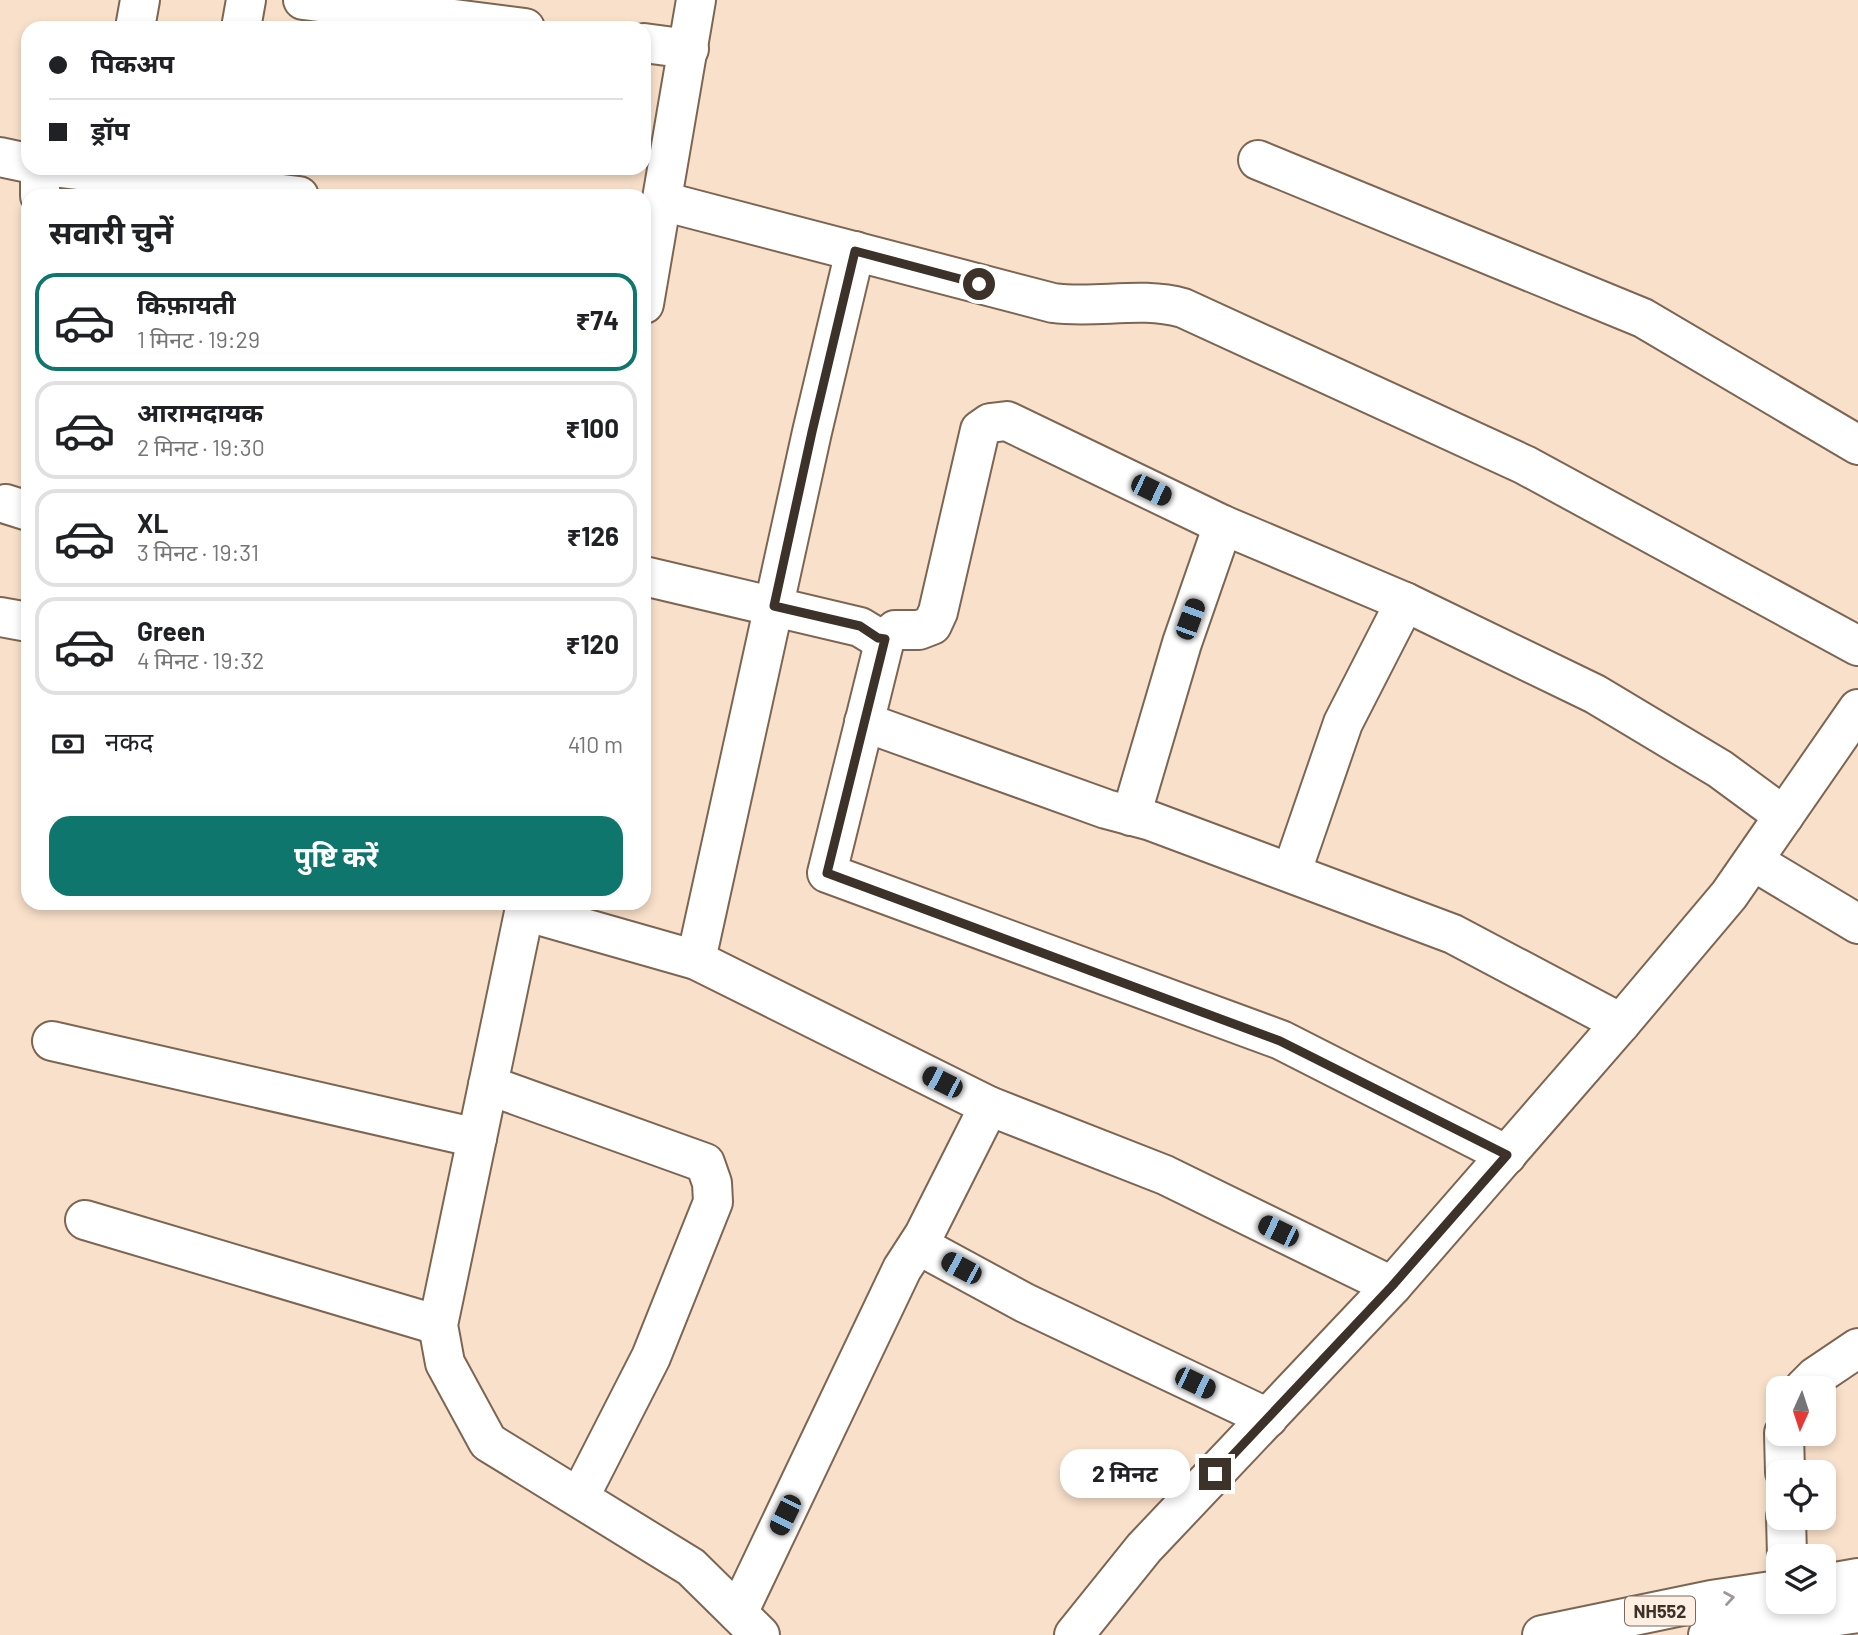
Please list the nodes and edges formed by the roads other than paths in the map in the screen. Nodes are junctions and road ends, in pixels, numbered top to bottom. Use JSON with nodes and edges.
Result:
{"nodes":[{"id":1,"x":140,"y":0,"type":"edge"},
{"id":2,"x":246,"y":0,"type":"edge"},
{"id":3,"x":303,"y":0,"type":"edge"},
{"id":4,"x":696,"y":0,"type":"edge"},
{"id":5,"x":136,"y":21,"type":"edge"},
{"id":6,"x":242,"y":21,"type":"edge"},
{"id":7,"x":470,"y":21,"type":"edge"},
{"id":8,"x":651,"y":44,"type":"edge"},
{"id":9,"x":689,"y":49,"type":"junction"},
{"id":10,"x":0,"y":158,"type":"edge"},
{"id":11,"x":1258,"y":160,"type":"dead end"},
{"id":12,"x":21,"y":162,"type":"edge"},
{"id":13,"x":194,"y":175,"type":"edge"},
{"id":14,"x":216,"y":176,"type":"edge"},
{"id":15,"x":270,"y":189,"type":"edge"},
{"id":16,"x":662,"y":201,"type":"junction"},
{"id":17,"x":651,"y":237,"type":"edge"},
{"id":18,"x":855,"y":251,"type":"junction"},
{"id":19,"x":1858,"y":445,"type":"edge"},
{"id":20,"x":1223,"y":525,"type":"junction"},
{"id":21,"x":651,"y":578,"type":"edge"},
{"id":22,"x":1405,"y":602,"type":"junction"},
{"id":23,"x":774,"y":606,"type":"junction"},
{"id":24,"x":0,"y":617,"type":"edge"},
{"id":25,"x":21,"y":621,"type":"edge"},
{"id":26,"x":885,"y":639,"type":"junction"},
{"id":27,"x":1858,"y":646,"type":"edge"},
{"id":28,"x":1858,"y":709,"type":"edge"},
{"id":29,"x":864,"y":722,"type":"junction"},
{"id":30,"x":1132,"y":816,"type":"junction"},
{"id":31,"x":1784,"y":816,"type":"junction"},
{"id":32,"x":1753,"y":861,"type":"junction"},
{"id":33,"x":1292,"y":871,"type":"junction"},
{"id":34,"x":524,"y":910,"type":"edge"},
{"id":35,"x":535,"y":910,"type":"edge"},
{"id":36,"x":1858,"y":924,"type":"edge"},
{"id":37,"x":696,"y":960,"type":"junction"},
{"id":38,"x":1621,"y":1023,"type":"junction"},
{"id":39,"x":52,"y":1041,"type":"dead end"},
{"id":40,"x":488,"y":1085,"type":"junction"},
{"id":41,"x":989,"y":1106,"type":"junction"},
{"id":42,"x":477,"y":1138,"type":"junction"},
{"id":43,"x":1507,"y":1155,"type":"junction"},
{"id":44,"x":85,"y":1220,"type":"dead end"},
{"id":45,"x":918,"y":1245,"type":"junction"},
{"id":46,"x":1392,"y":1286,"type":"junction"},
{"id":47,"x":438,"y":1325,"type":"junction"},
{"id":48,"x":1858,"y":1348,"type":"edge"},
{"id":49,"x":1816,"y":1376,"type":"edge"},
{"id":50,"x":1268,"y":1418,"type":"junction"},
{"id":51,"x":580,"y":1496,"type":"junction"},
{"id":52,"x":1858,"y":1578,"type":"edge"},
{"id":53,"x":1766,"y":1592,"type":"edge"},
{"id":54,"x":1837,"y":1612,"type":"edge"},
{"id":55,"x":749,"y":1624,"type":"edge"},
{"id":56,"x":1074,"y":1635,"type":"edge"},
{"id":57,"x":1542,"y":1635,"type":"edge"},
{"id":58,"x":1708,"y":1635,"type":"edge"}],
"edges":[{"from":1,"to":5,"type":"main road"},
{"from":2,"to":6,"type":"main road"},
{"from":3,"to":7,"type":"main road"},
{"from":4,"to":9,"type":"main road"},
{"from":8,"to":9,"type":"main road"},
{"from":9,"to":16,"type":"main road"},
{"from":10,"to":12,"type":"main road"},
{"from":11,"to":19,"type":"main road"},
{"from":13,"to":14,"type":"main road"},
{"from":14,"to":15,"type":"main road"},
{"from":16,"to":17,"type":"main road"},
{"from":16,"to":18,"type":"main road"},
{"from":18,"to":23,"type":"main road"},
{"from":18,"to":27,"type":"main road"},
{"from":20,"to":22,"type":"main road"},
{"from":20,"to":26,"type":"main road"},
{"from":20,"to":30,"type":"main road"},
{"from":21,"to":23,"type":"main road"},
{"from":22,"to":31,"type":"main road"},
{"from":22,"to":33,"type":"main road"},
{"from":23,"to":26,"type":"main road"},
{"from":23,"to":37,"type":"main road"},
{"from":24,"to":25,"type":"main road"},
{"from":26,"to":29,"type":"main road"},
{"from":28,"to":31,"type":"main road"},
{"from":29,"to":30,"type":"main road"},
{"from":29,"to":43,"type":"main road"},
{"from":30,"to":33,"type":"main road"},
{"from":31,"to":32,"type":"main road"},
{"from":32,"to":36,"type":"main road"},
{"from":32,"to":38,"type":"main road"},
{"from":33,"to":38,"type":"main road"},
{"from":34,"to":40,"type":"main road"},
{"from":35,"to":37,"type":"main road"},
{"from":37,"to":41,"type":"main road"},
{"from":38,"to":43,"type":"main road"},
{"from":39,"to":42,"type":"main road"},
{"from":40,"to":42,"type":"main road"},
{"from":40,"to":51,"type":"main road"},
{"from":41,"to":45,"type":"main road"},
{"from":41,"to":46,"type":"main road"},
{"from":42,"to":47,"type":"main road"},
{"from":43,"to":46,"type":"main road"},
{"from":44,"to":47,"type":"main road"},
{"from":45,"to":50,"type":"main road"},
{"from":45,"to":55,"type":"main road"},
{"from":46,"to":50,"type":"main road"},
{"from":47,"to":51,"type":"main road"},
{"from":48,"to":49,"type":"main road"},
{"from":50,"to":56,"type":"main road"},
{"from":51,"to":55,"type":"main road"},
{"from":52,"to":54,"type":"main road","number":"NH552"},
{"from":57,"to":53,"type":"main road","number":"NH552","one_way":true},
{"from":54,"to":58,"type":"main road","number":"NH552"}]}
